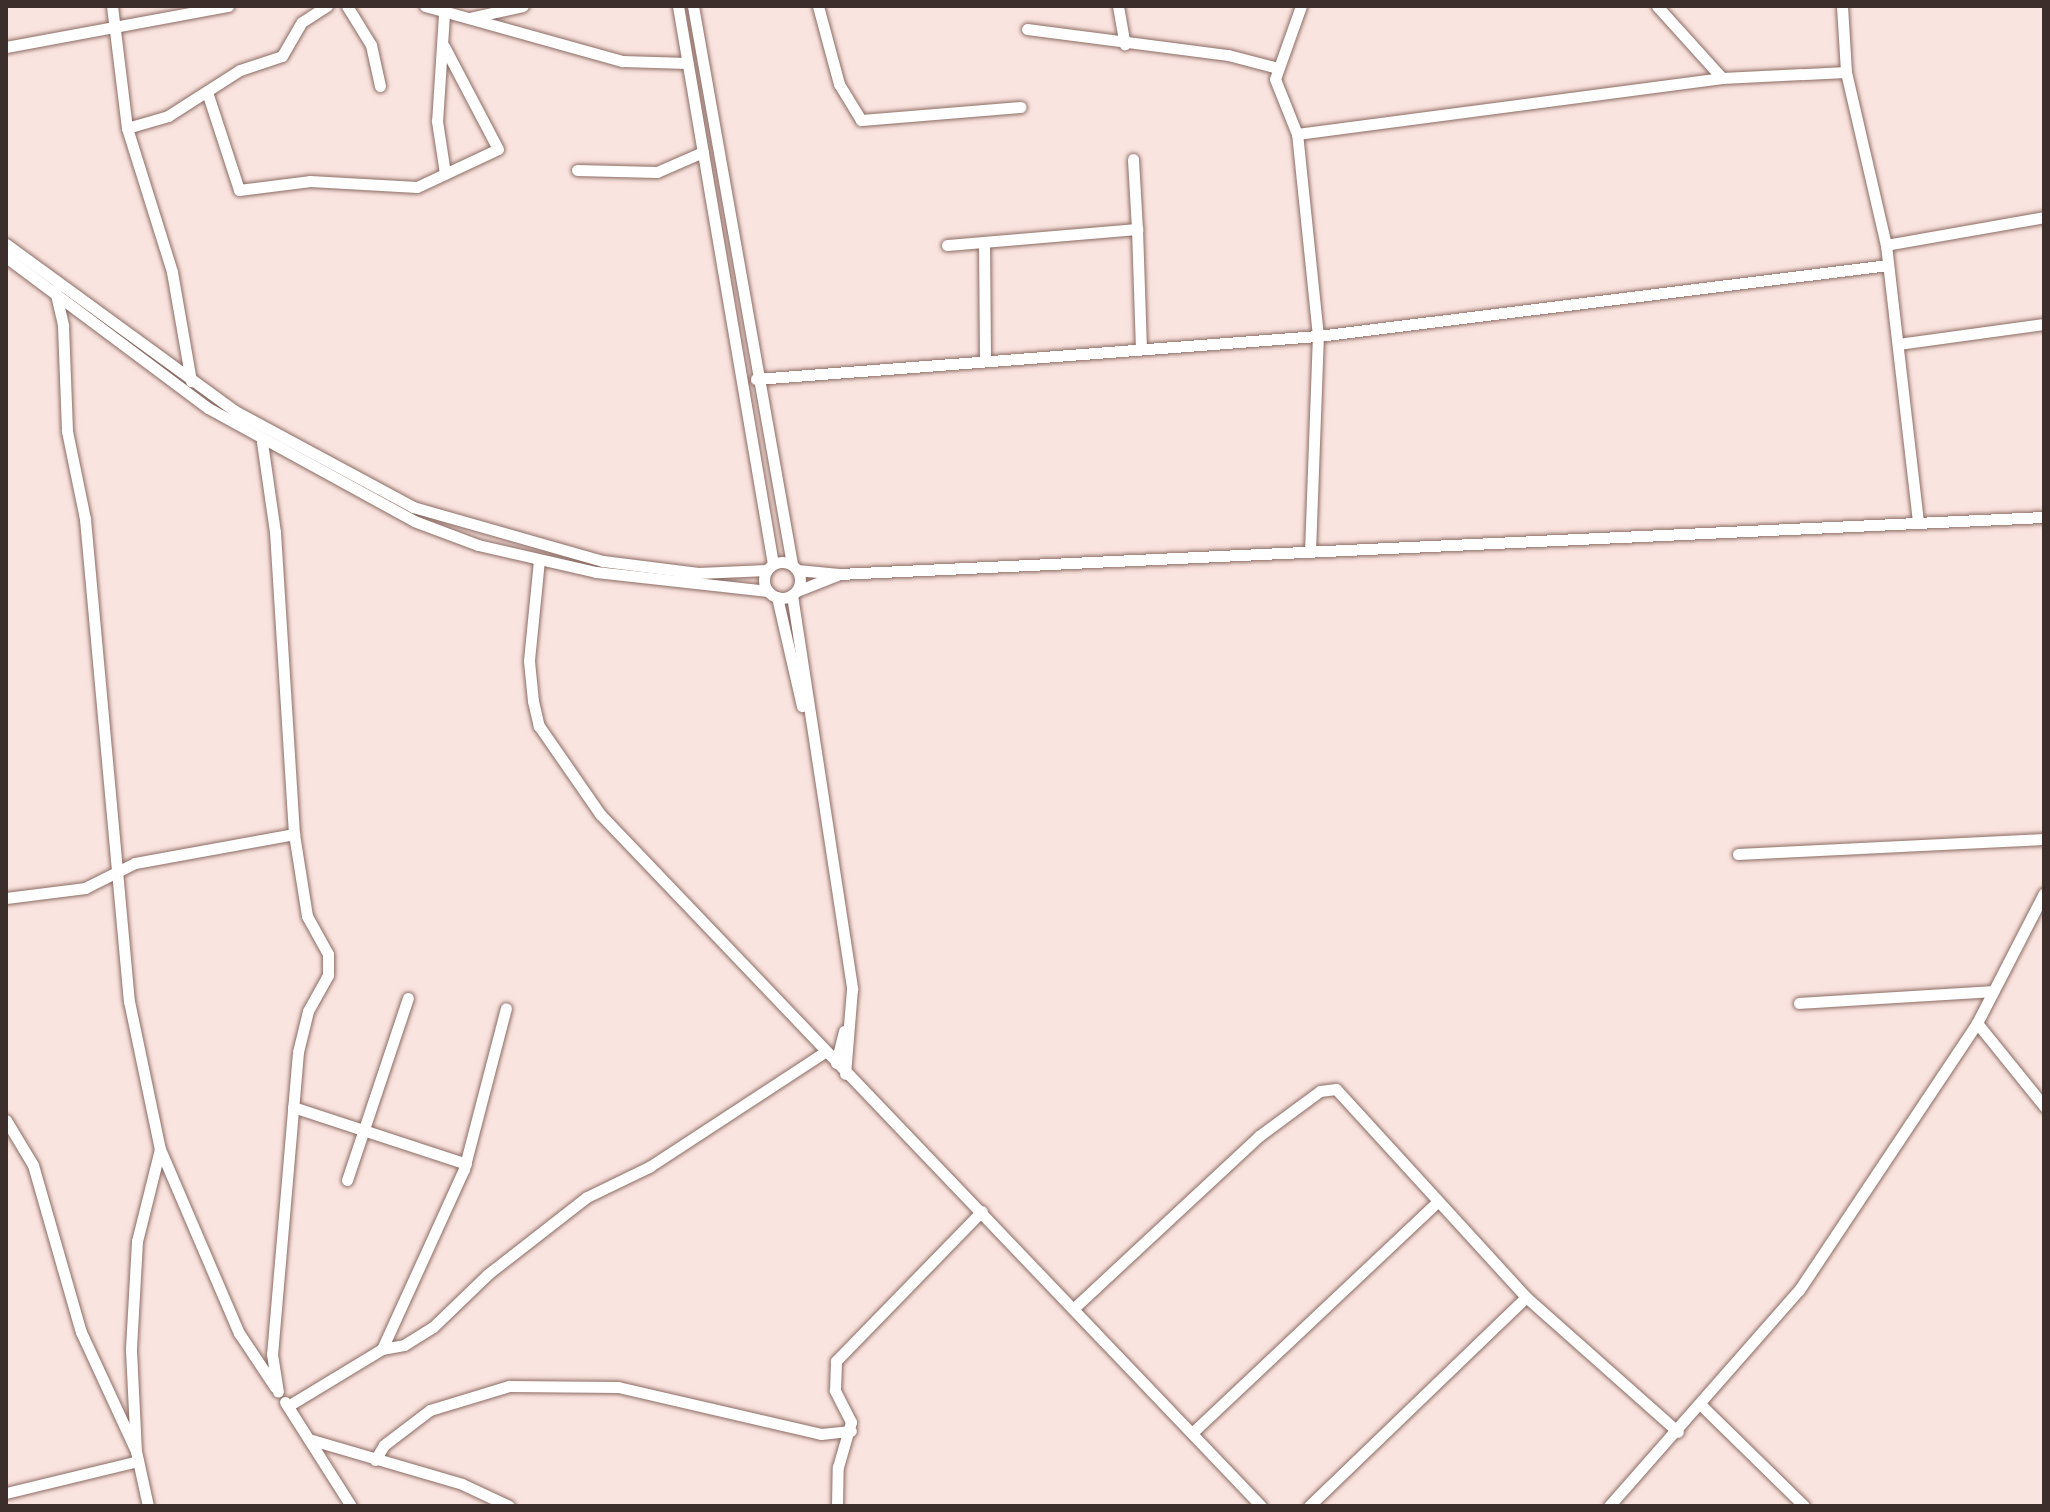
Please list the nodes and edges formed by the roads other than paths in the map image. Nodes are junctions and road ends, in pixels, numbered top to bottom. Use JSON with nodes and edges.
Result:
{"nodes":[{"id":1,"x":112,"y":6,"type":"edge"},
{"id":2,"x":228,"y":6,"type":"edge"},
{"id":3,"x":327,"y":6,"type":"edge"},
{"id":4,"x":347,"y":6,"type":"edge"},
{"id":5,"x":425,"y":6,"type":"edge"},
{"id":6,"x":523,"y":6,"type":"edge"},
{"id":7,"x":678,"y":6,"type":"edge"},
{"id":8,"x":693,"y":6,"type":"edge"},
{"id":9,"x":818,"y":6,"type":"edge"},
{"id":10,"x":1118,"y":6,"type":"edge"},
{"id":11,"x":1301,"y":6,"type":"edge"},
{"id":12,"x":1657,"y":6,"type":"edge"},
{"id":13,"x":1842,"y":6,"type":"edge"},
{"id":14,"x":444,"y":14,"type":"junction"},
{"id":15,"x":466,"y":19,"type":"junction"},
{"id":16,"x":1027,"y":29,"type":"dead end"},
{"id":17,"x":112,"y":31,"type":"junction"},
{"id":18,"x":1125,"y":44,"type":"junction"},
{"id":19,"x":444,"y":46,"type":"junction"},
{"id":20,"x":6,"y":47,"type":"edge"},
{"id":21,"x":687,"y":63,"type":"junction"},
{"id":22,"x":1278,"y":68,"type":"junction"},
{"id":23,"x":1846,"y":72,"type":"junction"},
{"id":24,"x":1722,"y":78,"type":"junction"},
{"id":25,"x":380,"y":86,"type":"dead end"},
{"id":26,"x":208,"y":95,"type":"junction"},
{"id":27,"x":1020,"y":107,"type":"dead end"},
{"id":28,"x":127,"y":128,"type":"junction"},
{"id":29,"x":1297,"y":134,"type":"junction"},
{"id":30,"x":703,"y":152,"type":"junction"},
{"id":31,"x":1133,"y":159,"type":"dead end"},
{"id":32,"x":577,"y":170,"type":"dead end"},
{"id":33,"x":445,"y":173,"type":"junction"},
{"id":34,"x":2044,"y":217,"type":"edge"},
{"id":35,"x":1137,"y":229,"type":"junction"},
{"id":36,"x":984,"y":242,"type":"junction"},
{"id":37,"x":6,"y":244,"type":"edge"},
{"id":38,"x":947,"y":245,"type":"dead end"},
{"id":39,"x":1886,"y":245,"type":"junction"},
{"id":40,"x":6,"y":257,"type":"edge"},
{"id":41,"x":1888,"y":265,"type":"junction"},
{"id":42,"x":55,"y":290,"type":"junction"},
{"id":43,"x":2044,"y":324,"type":"edge"},
{"id":44,"x":1318,"y":336,"type":"junction"},
{"id":45,"x":1898,"y":344,"type":"junction"},
{"id":46,"x":1141,"y":349,"type":"junction"},
{"id":47,"x":985,"y":361,"type":"junction"},
{"id":48,"x":756,"y":379,"type":"junction"},
{"id":49,"x":191,"y":381,"type":"junction"},
{"id":50,"x":262,"y":442,"type":"junction"},
{"id":51,"x":2044,"y":517,"type":"edge"},
{"id":52,"x":1918,"y":521,"type":"junction"},
{"id":53,"x":1310,"y":552,"type":"junction"},
{"id":54,"x":539,"y":560,"type":"junction"},
{"id":55,"x":770,"y":567,"type":"junction"},
{"id":56,"x":794,"y":567,"type":"junction"},
{"id":57,"x":839,"y":574,"type":"junction"},
{"id":58,"x":795,"y":593,"type":"junction"},
{"id":59,"x":772,"y":594,"type":"junction"},
{"id":60,"x":294,"y":834,"type":"junction"},
{"id":61,"x":2044,"y":839,"type":"edge"},
{"id":62,"x":1738,"y":854,"type":"dead end"},
{"id":63,"x":119,"y":874,"type":"junction"},
{"id":64,"x":2044,"y":893,"type":"edge"},
{"id":65,"x":6,"y":898,"type":"edge"},
{"id":66,"x":1993,"y":991,"type":"junction"},
{"id":67,"x":408,"y":998,"type":"dead end"},
{"id":68,"x":1799,"y":1003,"type":"dead end"},
{"id":69,"x":506,"y":1008,"type":"dead end"},
{"id":70,"x":1977,"y":1023,"type":"junction"},
{"id":71,"x":825,"y":1052,"type":"junction"},
{"id":72,"x":836,"y":1063,"type":"junction"},
{"id":73,"x":845,"y":1074,"type":"junction"},
{"id":74,"x":2044,"y":1106,"type":"edge"},
{"id":75,"x":293,"y":1107,"type":"junction"},
{"id":76,"x":6,"y":1120,"type":"edge"},
{"id":77,"x":362,"y":1129,"type":"junction"},
{"id":78,"x":160,"y":1149,"type":"junction"},
{"id":79,"x":466,"y":1164,"type":"junction"},
{"id":80,"x":347,"y":1180,"type":"dead end"},
{"id":81,"x":1438,"y":1201,"type":"junction"},
{"id":82,"x":982,"y":1211,"type":"junction"},
{"id":83,"x":1526,"y":1297,"type":"junction"},
{"id":84,"x":1074,"y":1308,"type":"junction"},
{"id":85,"x":382,"y":1349,"type":"junction"},
{"id":86,"x":278,"y":1392,"type":"junction"},
{"id":87,"x":1701,"y":1405,"type":"junction"},
{"id":88,"x":288,"y":1406,"type":"junction"},
{"id":89,"x":851,"y":1431,"type":"junction"},
{"id":90,"x":1678,"y":1432,"type":"junction"},
{"id":91,"x":1192,"y":1433,"type":"junction"},
{"id":92,"x":312,"y":1440,"type":"junction"},
{"id":93,"x":137,"y":1456,"type":"junction"},
{"id":94,"x":375,"y":1460,"type":"junction"},
{"id":95,"x":6,"y":1493,"type":"edge"},
{"id":96,"x":148,"y":1506,"type":"edge"},
{"id":97,"x":351,"y":1506,"type":"edge"},
{"id":98,"x":509,"y":1506,"type":"edge"},
{"id":99,"x":837,"y":1506,"type":"edge"},
{"id":100,"x":1261,"y":1506,"type":"edge"},
{"id":101,"x":1309,"y":1506,"type":"edge"},
{"id":102,"x":1609,"y":1506,"type":"edge"},
{"id":103,"x":1804,"y":1506,"type":"edge"}],
"edges":[{"from":1,"to":17,"type":"street"},
{"from":2,"to":17,"type":"street"},
{"from":3,"to":26,"type":"street"},
{"from":4,"to":25,"type":"street"},
{"from":5,"to":14,"type":"street"},
{"from":6,"to":15,"type":"street"},
{"from":7,"to":21,"type":"street"},
{"from":8,"to":48,"type":"street"},
{"from":9,"to":27,"type":"street"},
{"from":10,"to":18,"type":"street"},
{"from":11,"to":22,"type":"street"},
{"from":12,"to":24,"type":"street"},
{"from":13,"to":23,"type":"street"},
{"from":14,"to":15,"type":"street"},
{"from":14,"to":19,"type":"street"},
{"from":15,"to":21,"type":"street"},
{"from":16,"to":18,"type":"street"},
{"from":17,"to":20,"type":"street"},
{"from":17,"to":28,"type":"street"},
{"from":18,"to":22,"type":"street"},
{"from":19,"to":33,"type":"street"},
{"from":19,"to":33,"type":"street"},
{"from":21,"to":30,"type":"street"},
{"from":22,"to":29,"type":"street"},
{"from":23,"to":24,"type":"street"},
{"from":23,"to":39,"type":"street"},
{"from":24,"to":29,"type":"street"},
{"from":26,"to":28,"type":"street"},
{"from":26,"to":33,"type":"street"},
{"from":28,"to":49,"type":"street"},
{"from":29,"to":44,"type":"street"},
{"from":30,"to":32,"type":"street"},
{"from":30,"to":55,"type":"street"},
{"from":31,"to":35,"type":"street"},
{"from":34,"to":39,"type":"street"},
{"from":35,"to":36,"type":"street"},
{"from":35,"to":46,"type":"street"},
{"from":36,"to":38,"type":"street"},
{"from":36,"to":47,"type":"street"},
{"from":37,"to":49,"type":"street"},
{"from":39,"to":41,"type":"street"},
{"from":40,"to":42,"type":"street"},
{"from":41,"to":44,"type":"street"},
{"from":41,"to":45,"type":"street"},
{"from":42,"to":50,"type":"street"},
{"from":42,"to":63,"type":"street"},
{"from":43,"to":45,"type":"street"},
{"from":44,"to":46,"type":"street"},
{"from":44,"to":53,"type":"street"},
{"from":45,"to":52,"type":"street"},
{"from":46,"to":47,"type":"street"},
{"from":47,"to":48,"type":"street"},
{"from":48,"to":56,"type":"street"},
{"from":49,"to":55,"type":"street"},
{"from":50,"to":54,"type":"street"},
{"from":50,"to":60,"type":"street"},
{"from":51,"to":52,"type":"street"},
{"from":52,"to":53,"type":"street"},
{"from":53,"to":57,"type":"street"},
{"from":54,"to":59,"type":"street"},
{"from":54,"to":71,"type":"street"},
{"from":55,"to":56,"type":"street"},
{"from":55,"to":59,"type":"street"},
{"from":56,"to":57,"type":"street"},
{"from":56,"to":58,"type":"street"},
{"from":57,"to":58,"type":"street"},
{"from":58,"to":59,"type":"street"},
{"from":58,"to":73,"type":"street"},
{"from":59,"to":72,"type":"street"},
{"from":60,"to":63,"type":"street"},
{"from":60,"to":75,"type":"street"},
{"from":61,"to":62,"type":"street"},
{"from":63,"to":65,"type":"street"},
{"from":63,"to":78,"type":"street"},
{"from":64,"to":66,"type":"street"},
{"from":66,"to":68,"type":"street"},
{"from":66,"to":70,"type":"street"},
{"from":67,"to":77,"type":"street"},
{"from":69,"to":79,"type":"street"},
{"from":70,"to":74,"type":"street"},
{"from":70,"to":87,"type":"street"},
{"from":71,"to":72,"type":"street"},
{"from":71,"to":85,"type":"street"},
{"from":72,"to":73,"type":"street"},
{"from":73,"to":82,"type":"street"},
{"from":75,"to":77,"type":"street"},
{"from":75,"to":86,"type":"street"},
{"from":76,"to":93,"type":"street"},
{"from":77,"to":79,"type":"street"},
{"from":77,"to":80,"type":"street"},
{"from":78,"to":86,"type":"street"},
{"from":78,"to":93,"type":"street"},
{"from":79,"to":85,"type":"street"},
{"from":81,"to":83,"type":"street"},
{"from":81,"to":84,"type":"street"},
{"from":81,"to":91,"type":"street"},
{"from":82,"to":84,"type":"street"},
{"from":82,"to":89,"type":"street"},
{"from":83,"to":90,"type":"street"},
{"from":83,"to":101,"type":"street"},
{"from":84,"to":91,"type":"street"},
{"from":85,"to":88,"type":"street"},
{"from":86,"to":88,"type":"street"},
{"from":87,"to":90,"type":"street"},
{"from":87,"to":103,"type":"street"},
{"from":88,"to":92,"type":"street"},
{"from":89,"to":94,"type":"street"},
{"from":89,"to":99,"type":"street"},
{"from":90,"to":102,"type":"street"},
{"from":91,"to":100,"type":"street"},
{"from":92,"to":94,"type":"street"},
{"from":92,"to":97,"type":"street"},
{"from":93,"to":95,"type":"street"},
{"from":93,"to":96,"type":"street"},
{"from":94,"to":98,"type":"street"}]}
